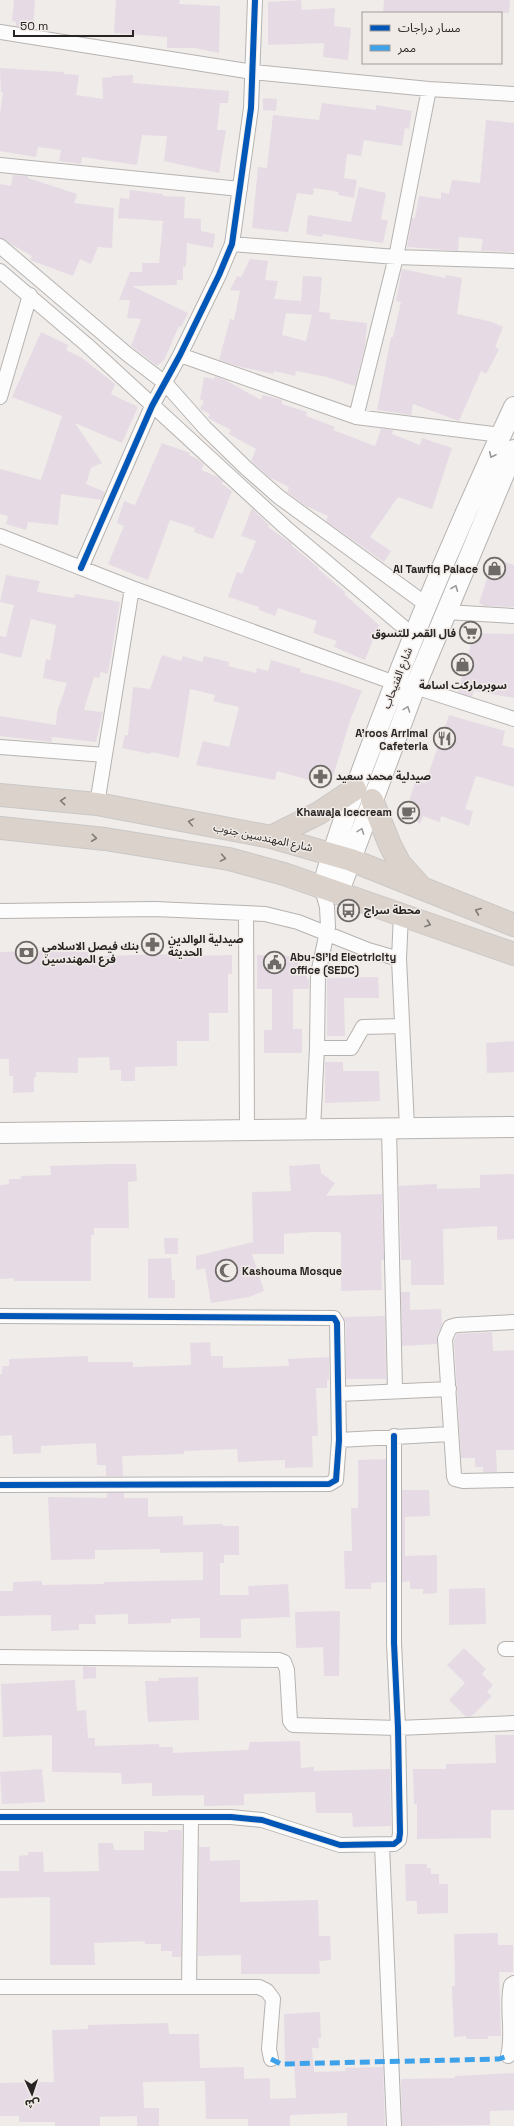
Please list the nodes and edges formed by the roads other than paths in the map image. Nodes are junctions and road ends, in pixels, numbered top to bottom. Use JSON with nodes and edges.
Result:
{"nodes":[{"id":1,"x":255,"y":0,"type":"edge"},
{"id":2,"x":0,"y":32,"type":"edge"},
{"id":3,"x":253,"y":72,"type":"junction"},
{"id":4,"x":429,"y":89,"type":"junction"},
{"id":5,"x":514,"y":94,"type":"edge"},
{"id":6,"x":0,"y":165,"type":"edge"},
{"id":7,"x":240,"y":189,"type":"junction"},
{"id":8,"x":232,"y":244,"type":"junction"},
{"id":9,"x":0,"y":246,"type":"edge"},
{"id":10,"x":396,"y":257,"type":"junction"},
{"id":11,"x":514,"y":261,"type":"edge"},
{"id":12,"x":0,"y":271,"type":"edge"},
{"id":13,"x":30,"y":295,"type":"junction"},
{"id":14,"x":127,"y":354,"type":"junction"},
{"id":15,"x":180,"y":355,"type":"junction"},
{"id":16,"x":114,"y":370,"type":"junction"},
{"id":17,"x":166,"y":383,"type":"junction"},
{"id":18,"x":0,"y":397,"type":"edge"},
{"id":19,"x":152,"y":406,"type":"junction"},
{"id":20,"x":514,"y":407,"type":"edge"},
{"id":21,"x":356,"y":417,"type":"junction"},
{"id":22,"x":501,"y":435,"type":"junction"},
{"id":23,"x":514,"y":450,"type":"edge"},
{"id":24,"x":508,"y":475,"type":"edge"},
{"id":25,"x":317,"y":524,"type":"junction"},
{"id":26,"x":0,"y":536,"type":"edge"},
{"id":27,"x":304,"y":543,"type":"junction"},
{"id":28,"x":81,"y":568,"type":"junction"},
{"id":29,"x":132,"y":588,"type":"junction"},
{"id":30,"x":426,"y":605,"type":"junction"},
{"id":31,"x":446,"y":612,"type":"junction"},
{"id":32,"x":514,"y":616,"type":"edge"},
{"id":33,"x":414,"y":636,"type":"junction"},
{"id":34,"x":395,"y":683,"type":"junction"},
{"id":35,"x":415,"y":687,"type":"junction"},
{"id":36,"x":514,"y":719,"type":"edge"},
{"id":37,"x":0,"y":747,"type":"edge"},
{"id":38,"x":105,"y":755,"type":"junction"},
{"id":39,"x":0,"y":795,"type":"edge"},
{"id":40,"x":363,"y":795,"type":"junction"},
{"id":41,"x":97,"y":804,"type":"junction"},
{"id":42,"x":0,"y":828,"type":"edge"},
{"id":43,"x":271,"y":837,"type":"junction"},
{"id":44,"x":342,"y":856,"type":"junction"},
{"id":45,"x":421,"y":887,"type":"junction"},
{"id":46,"x":329,"y":896,"type":"junction"},
{"id":47,"x":0,"y":911,"type":"edge"},
{"id":48,"x":246,"y":913,"type":"junction"},
{"id":49,"x":401,"y":914,"type":"junction"},
{"id":50,"x":514,"y":925,"type":"edge"},
{"id":51,"x":327,"y":934,"type":"junction"},
{"id":52,"x":514,"y":954,"type":"edge"},
{"id":53,"x":399,"y":959,"type":"junction"},
{"id":54,"x":402,"y":1026,"type":"junction"},
{"id":55,"x":317,"y":1048,"type":"junction"},
{"id":56,"x":398,"y":1127,"type":"junction"},
{"id":57,"x":514,"y":1127,"type":"edge"},
{"id":58,"x":313,"y":1129,"type":"junction"},
{"id":59,"x":247,"y":1130,"type":"junction"},
{"id":60,"x":0,"y":1133,"type":"edge"},
{"id":61,"x":0,"y":1316,"type":"edge"},
{"id":62,"x":514,"y":1322,"type":"edge"},
{"id":63,"x":449,"y":1389,"type":"junction"},
{"id":64,"x":395,"y":1390,"type":"junction"},
{"id":65,"x":339,"y":1394,"type":"junction"},
{"id":66,"x":450,"y":1434,"type":"junction"},
{"id":67,"x":394,"y":1436,"type":"junction"},
{"id":68,"x":339,"y":1440,"type":"junction"},
{"id":69,"x":514,"y":1480,"type":"edge"},
{"id":70,"x":0,"y":1485,"type":"edge"},
{"id":71,"x":0,"y":1657,"type":"edge"},
{"id":72,"x":514,"y":1723,"type":"edge"},
{"id":73,"x":398,"y":1728,"type":"junction"},
{"id":74,"x":0,"y":1817,"type":"edge"},
{"id":75,"x":192,"y":1817,"type":"junction"},
{"id":76,"x":382,"y":1845,"type":"junction"},
{"id":77,"x":514,"y":1983,"type":"edge"},
{"id":78,"x":0,"y":1987,"type":"edge"},
{"id":79,"x":189,"y":1987,"type":"junction"},
{"id":80,"x":508,"y":2056,"type":"dead end"},
{"id":81,"x":271,"y":2059,"type":"dead end"},
{"id":82,"x":394,"y":2126,"type":"edge"}],
"edges":[{"from":1,"to":3,"type":"street"},
{"from":2,"to":3,"type":"street"},
{"from":3,"to":4,"type":"street"},
{"from":3,"to":7,"type":"street"},
{"from":4,"to":5,"type":"street"},
{"from":4,"to":10,"type":"street"},
{"from":6,"to":7,"type":"street"},
{"from":7,"to":8,"type":"street"},
{"from":8,"to":10,"type":"street"},
{"from":8,"to":15,"type":"street"},
{"from":9,"to":14,"type":"street"},
{"from":10,"to":11,"type":"street"},
{"from":10,"to":21,"type":"street"},
{"from":12,"to":13,"type":"street"},
{"from":13,"to":16,"type":"street"},
{"from":13,"to":18,"type":"street"},
{"from":14,"to":16,"type":"street"},
{"from":14,"to":17,"type":"street"},
{"from":15,"to":17,"type":"street"},
{"from":15,"to":21,"type":"street"},
{"from":16,"to":19,"type":"street"},
{"from":17,"to":19,"type":"street"},
{"from":17,"to":25,"type":"street"},
{"from":19,"to":27,"type":"street"},
{"from":19,"to":28,"type":"street"},
{"from":20,"to":22,"type":"main road","name":"شارع الفتيحاب"},
{"from":21,"to":22,"type":"street"},
{"from":22,"to":30,"type":"main road","name":"شارع الفتيحاب","one_way":true},
{"from":23,"to":24,"type":"main road","name":"شارع الفتيحاب"},
{"from":31,"to":24,"type":"main road","name":"شارع الفتيحاب","one_way":true},
{"from":25,"to":27,"type":"street"},
{"from":25,"to":30,"type":"street"},
{"from":26,"to":28,"type":"street"},
{"from":27,"to":33,"type":"street"},
{"from":28,"to":29,"type":"street"},
{"from":29,"to":34,"type":"street"},
{"from":29,"to":38,"type":"street"},
{"from":30,"to":33,"type":"main road","name":"شارع الفتيحاب"},
{"from":31,"to":32,"type":"street"},
{"from":31,"to":35,"type":"main road","name":"شارع الفتيحاب"},
{"from":33,"to":34,"type":"main road","name":"شارع الفتيحاب"},
{"from":34,"to":40,"type":"main road","name":"شارع الفتيحاب"},
{"from":35,"to":36,"type":"street"},
{"from":40,"to":35,"type":"main road","name":"شارع الفتيحاب","one_way":true},
{"from":37,"to":38,"type":"street"},
{"from":38,"to":41,"type":"street"},
{"from":41,"to":39,"type":"highway","name":"شارع المهندسين جنوب","one_way":true},
{"from":40,"to":43,"type":"highway"},
{"from":40,"to":44,"type":"main road","name":"شارع الفتيحاب"},
{"from":40,"to":45,"type":"highway"},
{"from":43,"to":41,"type":"highway","name":"شارع المهندسين جنوب","one_way":true},
{"from":42,"to":46,"type":"highway","one_way":true},
{"from":43,"to":44,"type":"highway","name":"شارع المهندسين جنوب"},
{"from":44,"to":45,"type":"highway","name":"شارع المهندسين جنوب"},
{"from":44,"to":46,"type":"main road","name":"شارع الفتيحاب"},
{"from":50,"to":45,"type":"highway","name":"شارع المهندسين جنوب","one_way":true},
{"from":46,"to":49,"type":"highway"},
{"from":46,"to":51,"type":"street"},
{"from":47,"to":48,"type":"street"},
{"from":48,"to":51,"type":"street"},
{"from":48,"to":59,"type":"street"},
{"from":49,"to":52,"type":"highway","one_way":true},
{"from":49,"to":53,"type":"street"},
{"from":51,"to":53,"type":"street"},
{"from":51,"to":55,"type":"street"},
{"from":53,"to":54,"type":"street"},
{"from":54,"to":55,"type":"street"},
{"from":54,"to":56,"type":"street"},
{"from":55,"to":58,"type":"street"},
{"from":56,"to":57,"type":"main road"},
{"from":56,"to":58,"type":"main road"},
{"from":56,"to":64,"type":"street"},
{"from":58,"to":59,"type":"main road"},
{"from":59,"to":60,"type":"main road"},
{"from":61,"to":65,"type":"street"},
{"from":62,"to":63,"type":"street"},
{"from":63,"to":64,"type":"street"},
{"from":63,"to":66,"type":"street"},
{"from":64,"to":65,"type":"street"},
{"from":65,"to":68,"type":"street"},
{"from":66,"to":67,"type":"street"},
{"from":66,"to":69,"type":"street"},
{"from":67,"to":68,"type":"street"},
{"from":67,"to":73,"type":"street"},
{"from":68,"to":70,"type":"street"},
{"from":71,"to":73,"type":"street"},
{"from":72,"to":73,"type":"street"},
{"from":73,"to":76,"type":"street"},
{"from":74,"to":75,"type":"street"},
{"from":75,"to":76,"type":"street"},
{"from":75,"to":79,"type":"street"},
{"from":76,"to":82,"type":"street"},
{"from":77,"to":80,"type":"street"},
{"from":78,"to":79,"type":"street"},
{"from":79,"to":81,"type":"street"}]}
